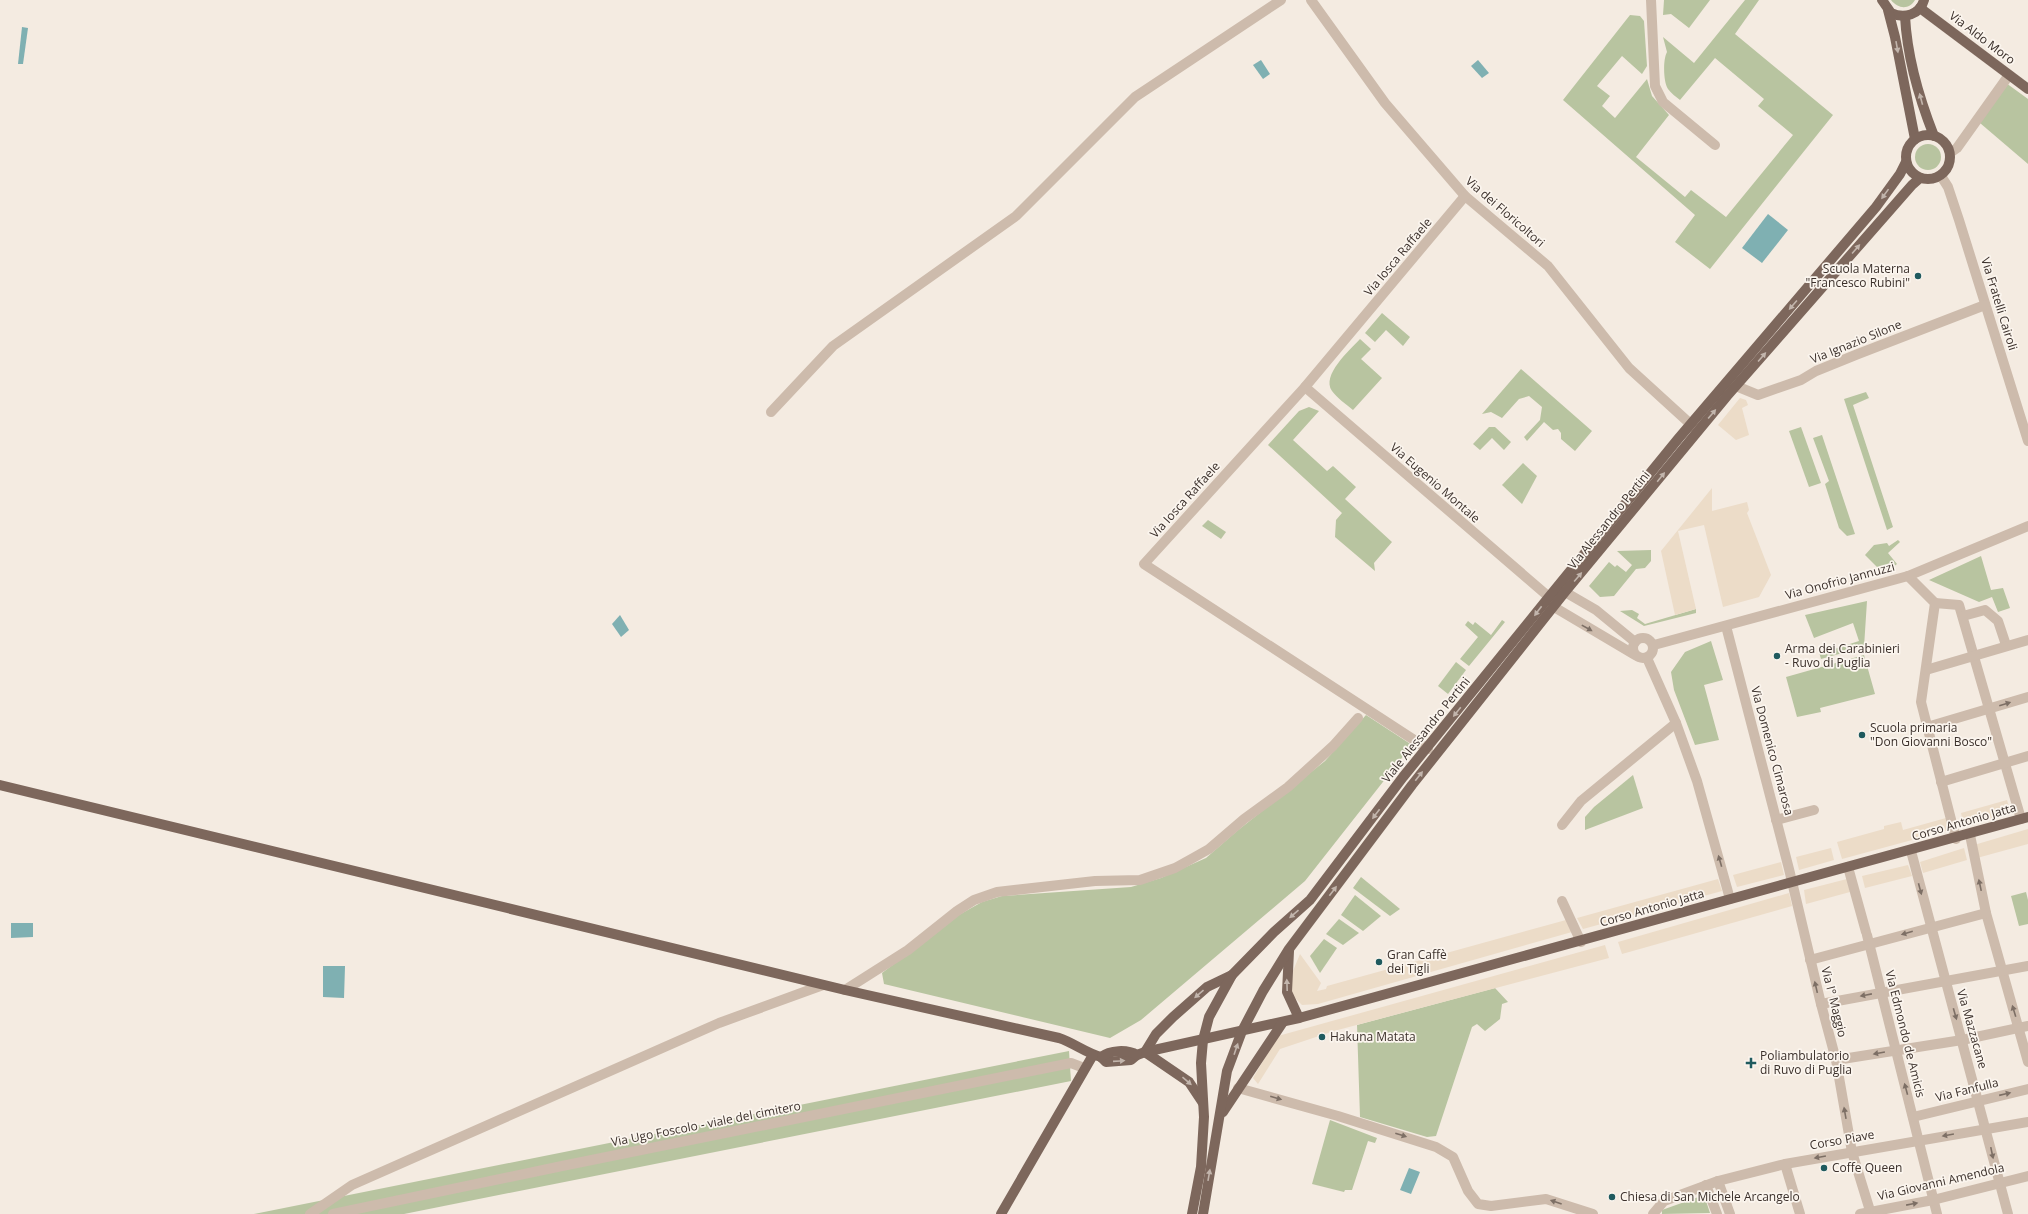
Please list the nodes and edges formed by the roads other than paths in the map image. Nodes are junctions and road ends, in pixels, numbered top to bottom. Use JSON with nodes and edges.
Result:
{"nodes":[{"id":1,"x":1281,"y":0,"type":"edge"},
{"id":2,"x":1311,"y":0,"type":"edge"},
{"id":3,"x":1651,"y":0,"type":"edge"},
{"id":4,"x":1882,"y":0,"type":"edge"},
{"id":5,"x":1924,"y":3,"type":"edge"},
{"id":6,"x":1888,"y":10,"type":"junction"},
{"id":7,"x":1905,"y":16,"type":"junction"},
{"id":8,"x":2009,"y":75,"type":"junction"},
{"id":9,"x":2028,"y":89,"type":"edge"},
{"id":10,"x":1934,"y":136,"type":"junction"},
{"id":11,"x":1915,"y":139,"type":"junction"},
{"id":12,"x":1715,"y":145,"type":"dead end"},
{"id":13,"x":1950,"y":153,"type":"junction"},
{"id":14,"x":1906,"y":162,"type":"junction"},
{"id":15,"x":1941,"y":176,"type":"junction"},
{"id":16,"x":1920,"y":178,"type":"junction"},
{"id":17,"x":1465,"y":196,"type":"junction"},
{"id":18,"x":1985,"y":305,"type":"junction"},
{"id":19,"x":1736,"y":386,"type":"junction"},
{"id":20,"x":1305,"y":387,"type":"junction"},
{"id":21,"x":1722,"y":394,"type":"junction"},
{"id":22,"x":771,"y":412,"type":"dead end"},
{"id":23,"x":2025,"y":422,"type":"edge"},
{"id":24,"x":1695,"y":427,"type":"junction"},
{"id":25,"x":2028,"y":441,"type":"edge"},
{"id":26,"x":2028,"y":526,"type":"edge"},
{"id":27,"x":1908,"y":576,"type":"junction"},
{"id":28,"x":1565,"y":592,"type":"junction"},
{"id":29,"x":1549,"y":597,"type":"junction"},
{"id":30,"x":1935,"y":603,"type":"junction"},
{"id":31,"x":1554,"y":607,"type":"junction"},
{"id":32,"x":1962,"y":616,"type":"junction"},
{"id":33,"x":1726,"y":626,"type":"junction"},
{"id":34,"x":2028,"y":640,"type":"edge"},
{"id":35,"x":1635,"y":642,"type":"junction"},
{"id":36,"x":1654,"y":645,"type":"junction"},
{"id":37,"x":2006,"y":645,"type":"junction"},
{"id":38,"x":1635,"y":655,"type":"junction"},
{"id":39,"x":1974,"y":655,"type":"junction"},
{"id":40,"x":1647,"y":658,"type":"junction"},
{"id":41,"x":1926,"y":670,"type":"junction"},
{"id":42,"x":2028,"y":697,"type":"edge"},
{"id":43,"x":1989,"y":708,"type":"junction"},
{"id":44,"x":1358,"y":718,"type":"dead end"},
{"id":45,"x":1676,"y":723,"type":"junction"},
{"id":46,"x":1927,"y":727,"type":"junction"},
{"id":47,"x":1428,"y":749,"type":"junction"},
{"id":48,"x":2028,"y":756,"type":"edge"},
{"id":49,"x":2005,"y":763,"type":"junction"},
{"id":50,"x":1941,"y":782,"type":"junction"},
{"id":51,"x":0,"y":785,"type":"edge"},
{"id":52,"x":1814,"y":810,"type":"dead end"},
{"id":53,"x":2025,"y":818,"type":"edge"},
{"id":54,"x":1776,"y":820,"type":"junction"},
{"id":55,"x":1562,"y":825,"type":"dead end"},
{"id":56,"x":1970,"y":835,"type":"junction"},
{"id":57,"x":1956,"y":838,"type":"junction"},
{"id":58,"x":1911,"y":851,"type":"junction"},
{"id":59,"x":1848,"y":867,"type":"junction"},
{"id":60,"x":1792,"y":882,"type":"junction"},
{"id":61,"x":1730,"y":899,"type":"junction"},
{"id":62,"x":1562,"y":901,"type":"dead end"},
{"id":63,"x":1986,"y":913,"type":"junction"},
{"id":64,"x":1930,"y":927,"type":"junction"},
{"id":65,"x":1868,"y":937,"type":"junction"},
{"id":66,"x":1581,"y":942,"type":"junction"},
{"id":67,"x":1289,"y":949,"type":"junction"},
{"id":68,"x":1810,"y":960,"type":"junction"},
{"id":69,"x":2028,"y":966,"type":"edge"},
{"id":70,"x":2001,"y":971,"type":"junction"},
{"id":71,"x":1232,"y":975,"type":"junction"},
{"id":72,"x":1945,"y":981,"type":"junction"},
{"id":73,"x":823,"y":985,"type":"junction"},
{"id":74,"x":845,"y":990,"type":"junction"},
{"id":75,"x":1880,"y":992,"type":"junction"},
{"id":76,"x":1820,"y":1004,"type":"junction"},
{"id":77,"x":1299,"y":1018,"type":"junction"},
{"id":78,"x":1283,"y":1022,"type":"junction"},
{"id":79,"x":2024,"y":1027,"type":"edge"},
{"id":80,"x":1242,"y":1031,"type":"junction"},
{"id":81,"x":1203,"y":1040,"type":"junction"},
{"id":82,"x":1962,"y":1040,"type":"junction"},
{"id":83,"x":1896,"y":1050,"type":"junction"},
{"id":84,"x":1141,"y":1053,"type":"junction"},
{"id":85,"x":1097,"y":1056,"type":"junction"},
{"id":86,"x":1836,"y":1060,"type":"junction"},
{"id":87,"x":2028,"y":1062,"type":"edge"},
{"id":88,"x":1084,"y":1068,"type":"junction"},
{"id":89,"x":1238,"y":1088,"type":"junction"},
{"id":90,"x":2028,"y":1089,"type":"edge"},
{"id":91,"x":1979,"y":1100,"type":"junction"},
{"id":92,"x":1204,"y":1104,"type":"junction"},
{"id":93,"x":1220,"y":1115,"type":"junction"},
{"id":94,"x":1913,"y":1116,"type":"junction"},
{"id":95,"x":2028,"y":1122,"type":"edge"},
{"id":96,"x":1986,"y":1128,"type":"junction"},
{"id":97,"x":1918,"y":1140,"type":"junction"},
{"id":98,"x":1852,"y":1152,"type":"junction"},
{"id":99,"x":1784,"y":1164,"type":"junction"},
{"id":100,"x":2028,"y":1176,"type":"edge"},
{"id":101,"x":1718,"y":1181,"type":"junction"},
{"id":102,"x":1998,"y":1182,"type":"junction"},
{"id":103,"x":1706,"y":1186,"type":"junction"},
{"id":104,"x":1934,"y":1200,"type":"junction"},
{"id":105,"x":1491,"y":1206,"type":"junction"},
{"id":106,"x":1867,"y":1213,"type":"edge"},
{"id":107,"x":310,"y":1214,"type":"edge"},
{"id":108,"x":333,"y":1214,"type":"edge"},
{"id":109,"x":1001,"y":1214,"type":"edge"},
{"id":110,"x":1192,"y":1214,"type":"edge"},
{"id":111,"x":1203,"y":1214,"type":"edge"},
{"id":112,"x":1483,"y":1214,"type":"edge"},
{"id":113,"x":1593,"y":1214,"type":"edge"},
{"id":114,"x":1653,"y":1214,"type":"edge"},
{"id":115,"x":1717,"y":1214,"type":"edge"},
{"id":116,"x":1730,"y":1214,"type":"edge"},
{"id":117,"x":1800,"y":1214,"type":"edge"},
{"id":118,"x":1937,"y":1214,"type":"edge"},
{"id":119,"x":2008,"y":1214,"type":"edge"}],
"edges":[{"from":1,"to":22,"type":"street"},
{"from":2,"to":17,"type":"street","name":"Via dei Floricoltori"},
{"from":3,"to":12,"type":"street"},
{"from":4,"to":6,"type":"main road"},
{"from":5,"to":7,"type":"main road"},
{"from":5,"to":8,"type":"main road","name":"Via Aldo Moro"},
{"from":6,"to":7,"type":"main road"},
{"from":6,"to":11,"type":"main road","one_way":true},
{"from":10,"to":7,"type":"main road","one_way":true},
{"from":8,"to":9,"type":"main road","name":"Via Aldo Moro"},
{"from":8,"to":13,"type":"street"},
{"from":10,"to":11,"type":"main road"},
{"from":10,"to":13,"type":"main road"},
{"from":11,"to":14,"type":"main road"},
{"from":13,"to":15,"type":"main road"},
{"from":14,"to":16,"type":"main road"},
{"from":14,"to":21,"type":"main road","one_way":true},
{"from":15,"to":16,"type":"main road"},
{"from":15,"to":18,"type":"street","name":"Via Fratelli Cairoli"},
{"from":19,"to":16,"type":"main road","one_way":true},
{"from":17,"to":20,"type":"street","name":"Via Iosca Raffaele"},
{"from":17,"to":24,"type":"street","name":"Via dei Floricoltori"},
{"from":18,"to":19,"type":"street","name":"Via Ignazio Silone"},
{"from":18,"to":23,"type":"street","name":"Via Fratelli Cairoli"},
{"from":19,"to":21,"type":"main road"},
{"from":20,"to":29,"type":"street","name":"Via Eugenio Montale"},
{"from":20,"to":47,"type":"street","name":"Via Iosca Raffaele"},
{"from":21,"to":24,"type":"main road"},
{"from":23,"to":25,"type":"street","name":"Via Fratelli Cairoli"},
{"from":28,"to":24,"type":"main road","name":"Via Alessandro Pertini","one_way":true},
{"from":24,"to":29,"type":"main road","name":"Viale Alessandro Pertini"},
{"from":26,"to":27,"type":"street","name":"Via Onofrio Jannuzzi"},
{"from":27,"to":30,"type":"street"},
{"from":27,"to":33,"type":"street","name":"Via Onofrio Jannuzzi"},
{"from":28,"to":29,"type":"street"},
{"from":28,"to":31,"type":"main road","name":"Via Alessandro Pertini"},
{"from":28,"to":35,"type":"street"},
{"from":29,"to":31,"type":"street"},
{"from":29,"to":47,"type":"main road","name":"Viale Alessandro Pertini","one_way":true},
{"from":30,"to":32,"type":"street"},
{"from":30,"to":41,"type":"street"},
{"from":31,"to":38,"type":"street","one_way":true},
{"from":67,"to":31,"type":"main road","name":"Viale Alessandro Pertini","one_way":true},
{"from":32,"to":37,"type":"street"},
{"from":32,"to":39,"type":"street"},
{"from":33,"to":36,"type":"street","name":"Via Onofrio Jannuzzi"},
{"from":33,"to":54,"type":"street","name":"Via Domenico Cimarosa"},
{"from":34,"to":37,"type":"street"},
{"from":35,"to":36,"type":"street"},
{"from":35,"to":38,"type":"street"},
{"from":36,"to":40,"type":"street"},
{"from":37,"to":39,"type":"street"},
{"from":38,"to":40,"type":"street"},
{"from":39,"to":41,"type":"street"},
{"from":39,"to":43,"type":"street"},
{"from":40,"to":45,"type":"street"},
{"from":41,"to":46,"type":"street"},
{"from":43,"to":42,"type":"street","one_way":true},
{"from":43,"to":46,"type":"street"},
{"from":43,"to":49,"type":"street"},
{"from":44,"to":74,"type":"street"},
{"from":45,"to":55,"type":"street"},
{"from":61,"to":45,"type":"street","one_way":true},
{"from":46,"to":50,"type":"street"},
{"from":47,"to":71,"type":"main road","name":"Viale Alessandro Pertini","one_way":true},
{"from":48,"to":49,"type":"street"},
{"from":49,"to":50,"type":"street"},
{"from":49,"to":53,"type":"street"},
{"from":50,"to":57,"type":"street"},
{"from":51,"to":73,"type":"main road"},
{"from":52,"to":54,"type":"street"},
{"from":53,"to":56,"type":"main road","name":"Corso Antonio Jatta"},
{"from":54,"to":60,"type":"street","name":"Via Domenico Cimarosa"},
{"from":56,"to":57,"type":"main road","name":"Corso Antonio Jatta"},
{"from":63,"to":56,"type":"street","one_way":true},
{"from":57,"to":58,"type":"main road","name":"Corso Antonio Jatta"},
{"from":58,"to":59,"type":"main road","name":"Corso Antonio Jatta"},
{"from":58,"to":64,"type":"street","name":"Via Mazzacane","one_way":true},
{"from":59,"to":60,"type":"main road","name":"Corso Antonio Jatta"},
{"from":59,"to":65,"type":"street","name":"Via Edmondo de Amicis"},
{"from":60,"to":61,"type":"main road","name":"Corso Antonio Jatta"},
{"from":60,"to":68,"type":"street","name":"Via I° Maggio"},
{"from":61,"to":66,"type":"main road","name":"Corso Antonio Jatta"},
{"from":62,"to":66,"type":"street"},
{"from":63,"to":64,"type":"street"},
{"from":63,"to":70,"type":"street"},
{"from":64,"to":65,"type":"street","one_way":true},
{"from":64,"to":72,"type":"street","name":"Via Mazzacane"},
{"from":65,"to":68,"type":"street"},
{"from":65,"to":75,"type":"street","name":"Via Edmondo de Amicis"},
{"from":66,"to":77,"type":"main road","name":"Corso Antonio Jatta"},
{"from":77,"to":67,"type":"main road","one_way":true},
{"from":67,"to":80,"type":"main road","name":"Viale Alessandro Pertini"},
{"from":76,"to":68,"type":"street","name":"Via I° Maggio","one_way":true},
{"from":69,"to":70,"type":"street"},
{"from":70,"to":72,"type":"street"},
{"from":79,"to":70,"type":"street","one_way":true},
{"from":71,"to":81,"type":"main road","name":"Viale Alessandro Pertini"},
{"from":71,"to":84,"type":"main road","one_way":true},
{"from":72,"to":75,"type":"street"},
{"from":72,"to":82,"type":"street","name":"Via Mazzacane","one_way":true},
{"from":73,"to":74,"type":"main road"},
{"from":73,"to":107,"type":"street"},
{"from":74,"to":85,"type":"main road"},
{"from":75,"to":76,"type":"street","one_way":true},
{"from":75,"to":83,"type":"street","name":"Via Edmondo de Amicis"},
{"from":76,"to":86,"type":"street","name":"Via I° Maggio"},
{"from":77,"to":78,"type":"main road","name":"Corso Antonio Jatta"},
{"from":78,"to":80,"type":"main road"},
{"from":78,"to":89,"type":"main road","name":"Viale Alessandro Pertini"},
{"from":79,"to":82,"type":"street"},
{"from":79,"to":87,"type":"street"},
{"from":80,"to":81,"type":"main road"},
{"from":93,"to":80,"type":"main road","name":"Viale Alessandro Pertini","one_way":true},
{"from":81,"to":84,"type":"main road"},
{"from":81,"to":92,"type":"main road","name":"Viale Alessandro Pertini"},
{"from":82,"to":83,"type":"street"},
{"from":82,"to":91,"type":"street","name":"Via Mazzacane"},
{"from":83,"to":86,"type":"street","one_way":true},
{"from":94,"to":83,"type":"street","name":"Via Edmondo de Amicis","one_way":true},
{"from":84,"to":85,"type":"main road"},
{"from":84,"to":92,"type":"main road","one_way":true},
{"from":85,"to":88,"type":"main road"},
{"from":98,"to":86,"type":"street","name":"Via I° Maggio","one_way":true},
{"from":88,"to":108,"type":"street","name":"Via Ugo Foscolo - viale del cimitero"},
{"from":88,"to":109,"type":"main road"},
{"from":89,"to":93,"type":"main road","name":"Viale Alessandro Pertini"},
{"from":89,"to":105,"type":"street","one_way":true},
{"from":91,"to":90,"type":"street","name":"Via Fanfulla","one_way":true},
{"from":91,"to":94,"type":"street","name":"Via Fanfulla"},
{"from":91,"to":96,"type":"street","name":"Via Mazzacane"},
{"from":92,"to":110,"type":"main road","name":"Viale Alessandro Pertini"},
{"from":111,"to":93,"type":"main road","name":"Viale Alessandro Pertini","one_way":true},
{"from":94,"to":97,"type":"street","name":"Via Edmondo de Amicis"},
{"from":95,"to":96,"type":"street","name":"Corso Piave"},
{"from":96,"to":97,"type":"street","name":"Corso Piave","one_way":true},
{"from":96,"to":102,"type":"street","name":"Via Mazzacane","one_way":true},
{"from":97,"to":98,"type":"street","name":"Corso Piave"},
{"from":97,"to":104,"type":"street","name":"Via Edmondo de Amicis"},
{"from":98,"to":99,"type":"street","name":"Corso Piave","one_way":true},
{"from":98,"to":106,"type":"street","name":"Via I° Maggio"},
{"from":99,"to":101,"type":"street","name":"Corso Piave"},
{"from":99,"to":117,"type":"street"},
{"from":100,"to":102,"type":"street","name":"Via Giovanni Amendola"},
{"from":101,"to":103,"type":"street","name":"Corso Piave"},
{"from":101,"to":116,"type":"street"},
{"from":102,"to":104,"type":"street","name":"Via Giovanni Amendola"},
{"from":102,"to":119,"type":"street","name":"Via Mazzacane"},
{"from":103,"to":114,"type":"street","name":"Corso Piave"},
{"from":103,"to":115,"type":"street"},
{"from":106,"to":104,"type":"street","name":"Via Giovanni Amendola","one_way":true},
{"from":104,"to":118,"type":"street","name":"Via Edmondo de Amicis"},
{"from":105,"to":112,"type":"street"},
{"from":113,"to":105,"type":"street","one_way":true}]}
